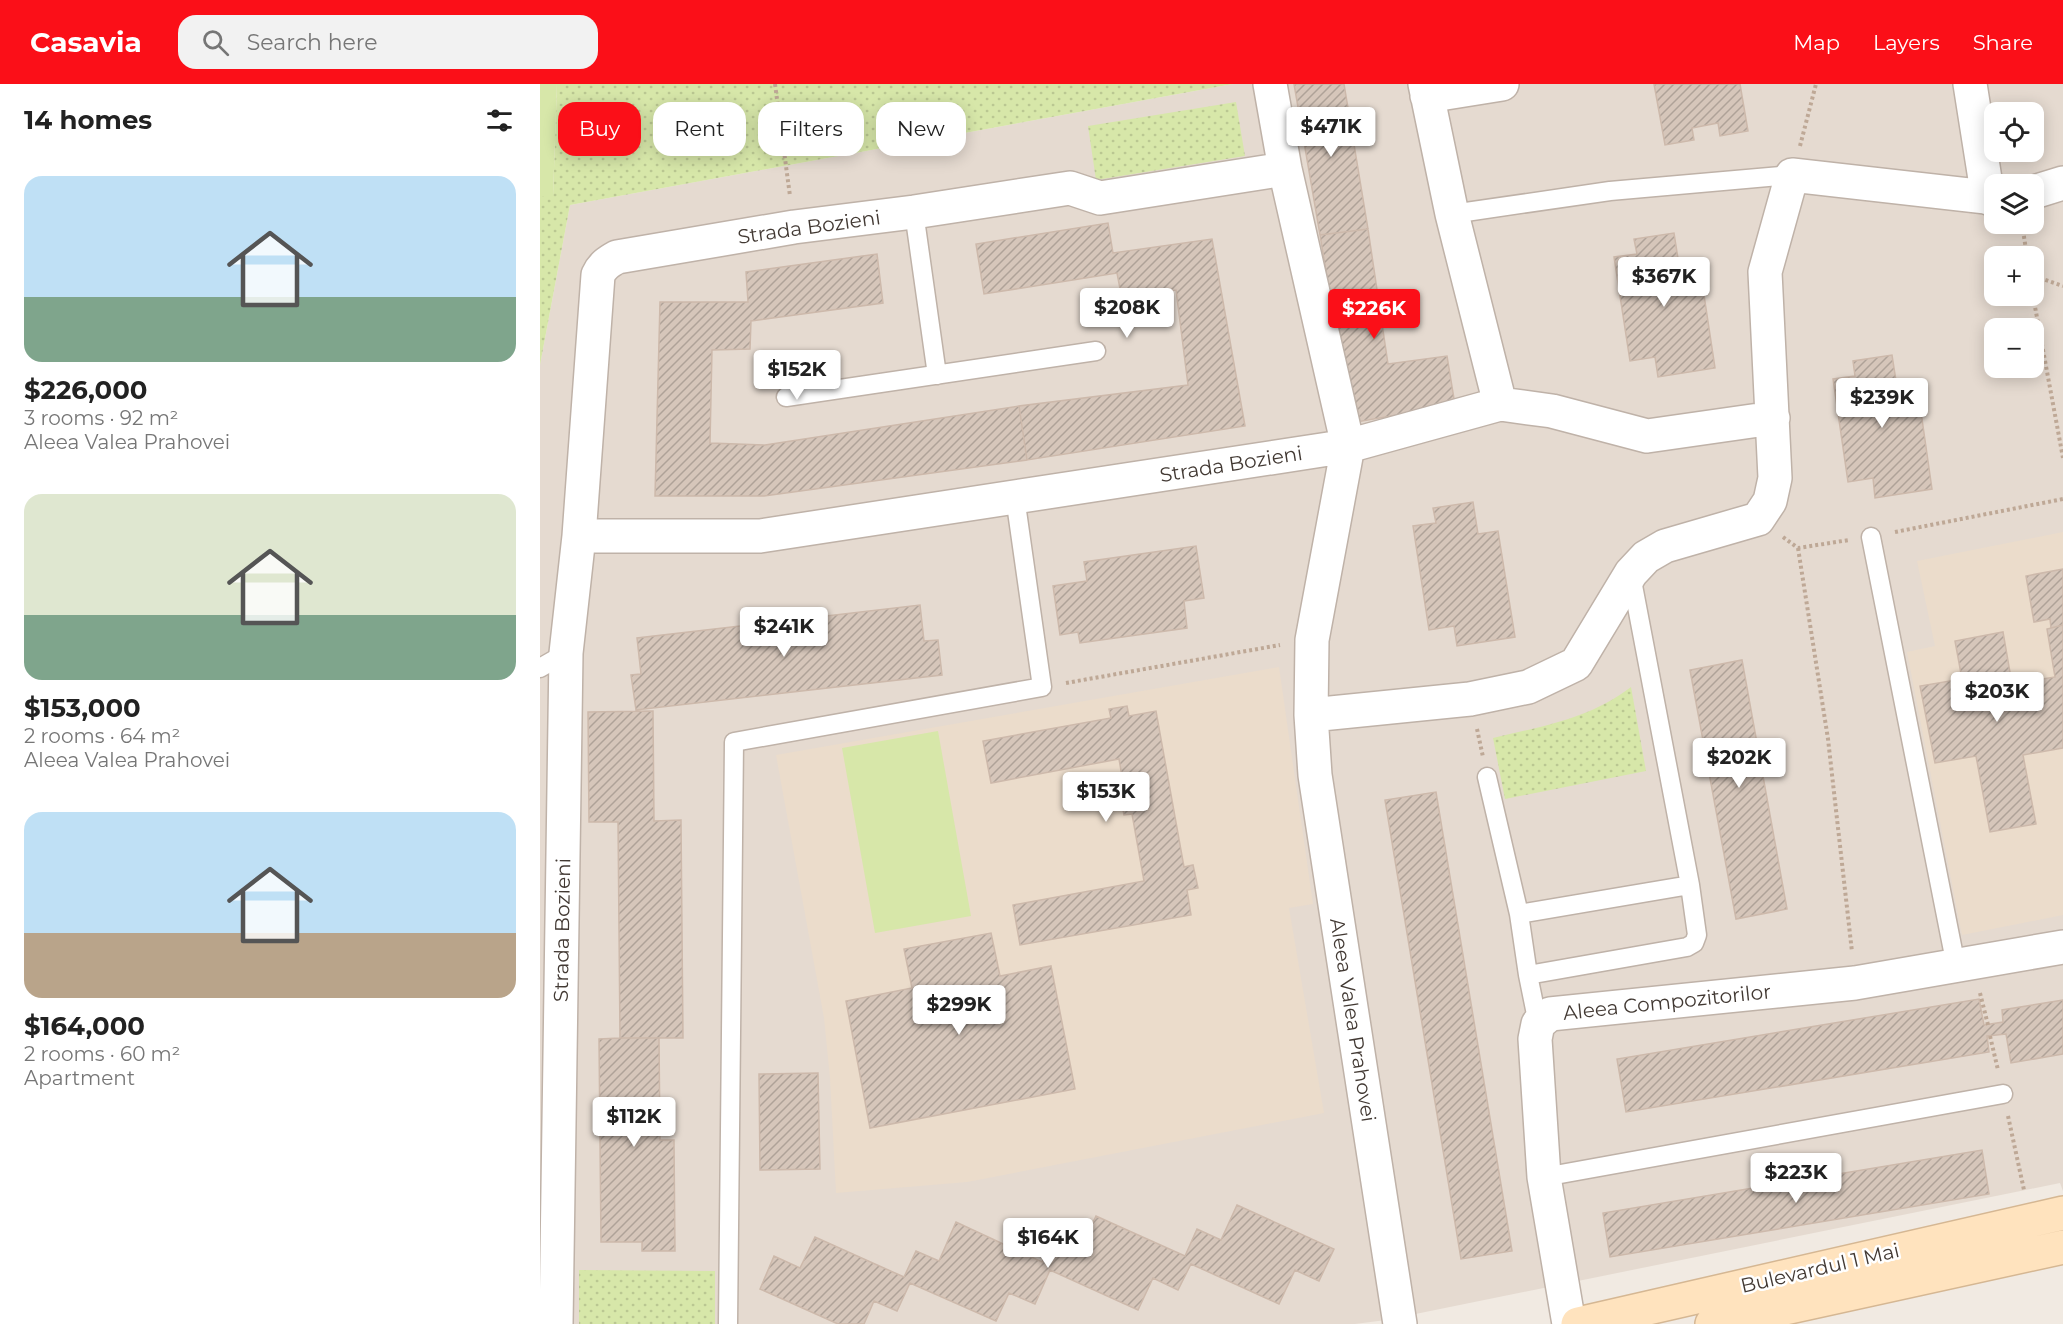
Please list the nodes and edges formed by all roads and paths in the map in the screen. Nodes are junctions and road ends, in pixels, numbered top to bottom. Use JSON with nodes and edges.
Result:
{"nodes":[{"id":1,"x":775,"y":84,"type":"edge"},
{"id":2,"x":1270,"y":84,"type":"edge"},
{"id":3,"x":1502,"y":84,"type":"edge"},
{"id":4,"x":1816,"y":84,"type":"edge"},
{"id":5,"x":1970,"y":84,"type":"edge"},
{"id":6,"x":1426,"y":90,"type":"edge"},
{"id":7,"x":1285,"y":169,"type":"junction"},
{"id":8,"x":1987,"y":174,"type":"edge"},
{"id":9,"x":1792,"y":176,"type":"junction"},
{"id":10,"x":2063,"y":183,"type":"edge"},
{"id":11,"x":2044,"y":189,"type":"edge"},
{"id":12,"x":1984,"y":197,"type":"edge"},
{"id":13,"x":914,"y":212,"type":"junction"},
{"id":14,"x":1452,"y":214,"type":"junction"},
{"id":15,"x":794,"y":227,"type":"junction"},
{"id":16,"x":2044,"y":279,"type":"edge"},
{"id":17,"x":2063,"y":286,"type":"edge"},
{"id":18,"x":2035,"y":306,"type":"edge"},
{"id":19,"x":1096,"y":351,"type":"dead end"},
{"id":20,"x":937,"y":375,"type":"junction"},
{"id":21,"x":786,"y":397,"type":"dead end"},
{"id":22,"x":1500,"y":404,"type":"junction"},
{"id":23,"x":1773,"y":418,"type":"junction"},
{"id":24,"x":1348,"y":446,"type":"junction"},
{"id":25,"x":2063,"y":458,"type":"edge"},
{"id":26,"x":1015,"y":497,"type":"junction"},
{"id":27,"x":2063,"y":499,"type":"edge"},
{"id":28,"x":1758,"y":519,"type":"junction"},
{"id":29,"x":579,"y":536,"type":"junction"},
{"id":30,"x":1870,"y":537,"type":"junction"},
{"id":31,"x":1798,"y":548,"type":"junction"},
{"id":32,"x":1630,"y":573,"type":"junction"},
{"id":33,"x":1312,"y":640,"type":"junction"},
{"id":34,"x":553,"y":661,"type":"edge"},
{"id":35,"x":1042,"y":687,"type":"junction"},
{"id":36,"x":1470,"y":699,"type":"junction"},
{"id":37,"x":1311,"y":715,"type":"junction"},
{"id":38,"x":1487,"y":777,"type":"joint"},
{"id":39,"x":1690,"y":885,"type":"junction"},
{"id":40,"x":1519,"y":914,"type":"junction"},
{"id":41,"x":2063,"y":947,"type":"edge"},
{"id":42,"x":1956,"y":966,"type":"junction"},
{"id":43,"x":1528,"y":975,"type":"junction"},
{"id":44,"x":1855,"y":983,"type":"junction"},
{"id":45,"x":1538,"y":1024,"type":"junction"},
{"id":46,"x":2003,"y":1094,"type":"dead end"},
{"id":47,"x":1544,"y":1177,"type":"junction"},
{"id":48,"x":2063,"y":1214,"type":"edge"},
{"id":49,"x":2063,"y":1247,"type":"edge"},
{"id":50,"x":1850,"y":1262,"type":"junction"},
{"id":51,"x":1756,"y":1283,"type":"junction"},
{"id":52,"x":1812,"y":1303,"type":"junction"},
{"id":53,"x":556,"y":1324,"type":"edge"},
{"id":54,"x":728,"y":1324,"type":"edge"},
{"id":55,"x":1400,"y":1324,"type":"edge"},
{"id":56,"x":1569,"y":1324,"type":"edge"},
{"id":57,"x":1578,"y":1324,"type":"edge"},
{"id":58,"x":1712,"y":1324,"type":"edge"}],
"edges":[{"from":1,"to":15,"type":"path"},
{"from":2,"to":7,"type":"street","name":"Aleea Valea Prahovei"},
{"from":3,"to":6,"type":"street"},
{"from":4,"to":9,"type":"path"},
{"from":5,"to":8,"type":"street"},
{"from":6,"to":14,"type":"street"},
{"from":7,"to":13,"type":"street","name":"Strada Bozieni"},
{"from":7,"to":24,"type":"street","name":"Aleea Valea Prahovei"},
{"from":9,"to":12,"type":"street"},
{"from":9,"to":14,"type":"lane"},
{"from":9,"to":23,"type":"street"},
{"from":10,"to":11,"type":"street"},
{"from":13,"to":15,"type":"street","name":"Strada Bozieni"},
{"from":13,"to":20,"type":"lane"},
{"from":14,"to":22,"type":"street"},
{"from":15,"to":29,"type":"street","name":"Strada Bozieni"},
{"from":16,"to":17,"type":"path"},
{"from":18,"to":25,"type":"path"},
{"from":19,"to":20,"type":"lane"},
{"from":20,"to":21,"type":"lane"},
{"from":22,"to":23,"type":"street"},
{"from":22,"to":24,"type":"street"},
{"from":23,"to":28,"type":"street"},
{"from":24,"to":26,"type":"street","name":"Strada Bozieni"},
{"from":24,"to":33,"type":"street","name":"Aleea Valea Prahovei"},
{"from":26,"to":29,"type":"street","name":"Strada Bozieni"},
{"from":26,"to":35,"type":"lane"},
{"from":27,"to":30,"type":"path"},
{"from":28,"to":31,"type":"path"},
{"from":28,"to":32,"type":"street"},
{"from":29,"to":34,"type":"street","name":"Strada Bozieni"},
{"from":30,"to":31,"type":"path"},
{"from":30,"to":42,"type":"lane"},
{"from":31,"to":44,"type":"path"},
{"from":32,"to":36,"type":"street"},
{"from":32,"to":39,"type":"lane"},
{"from":33,"to":35,"type":"path"},
{"from":33,"to":37,"type":"street","name":"Aleea Valea Prahovei"},
{"from":34,"to":53,"type":"street","name":"Strada Bozieni"},
{"from":35,"to":54,"type":"lane"},
{"from":36,"to":37,"type":"street"},
{"from":36,"to":38,"type":"path"},
{"from":37,"to":55,"type":"street","name":"Aleea Valea Prahovei"},
{"from":38,"to":40,"type":"lane"},
{"from":39,"to":40,"type":"lane"},
{"from":39,"to":43,"type":"lane"},
{"from":40,"to":43,"type":"lane"},
{"from":41,"to":42,"type":"street","name":"Aleea Compozitorilor"},
{"from":42,"to":44,"type":"street","name":"Aleea Compozitorilor"},
{"from":43,"to":45,"type":"lane"},
{"from":44,"to":45,"type":"street","name":"Aleea Compozitorilor"},
{"from":45,"to":47,"type":"street","name":"Aleea Compozitorilor"},
{"from":46,"to":47,"type":"lane"},
{"from":47,"to":56,"type":"street","name":"Aleea Compozitorilor"},
{"from":48,"to":50,"type":"main road","name":"Bulevardul 1 Mai"},
{"from":49,"to":52,"type":"main road","name":"Bulevardul 1 Mai"},
{"from":50,"to":51,"type":"main road","name":"Bulevardul 1 Mai"},
{"from":50,"to":52,"type":"lane"},
{"from":51,"to":52,"type":"lane"},
{"from":51,"to":57,"type":"main road","name":"Bulevardul 1 Mai"},
{"from":52,"to":58,"type":"main road","name":"Bulevardul 1 Mai"}]}
